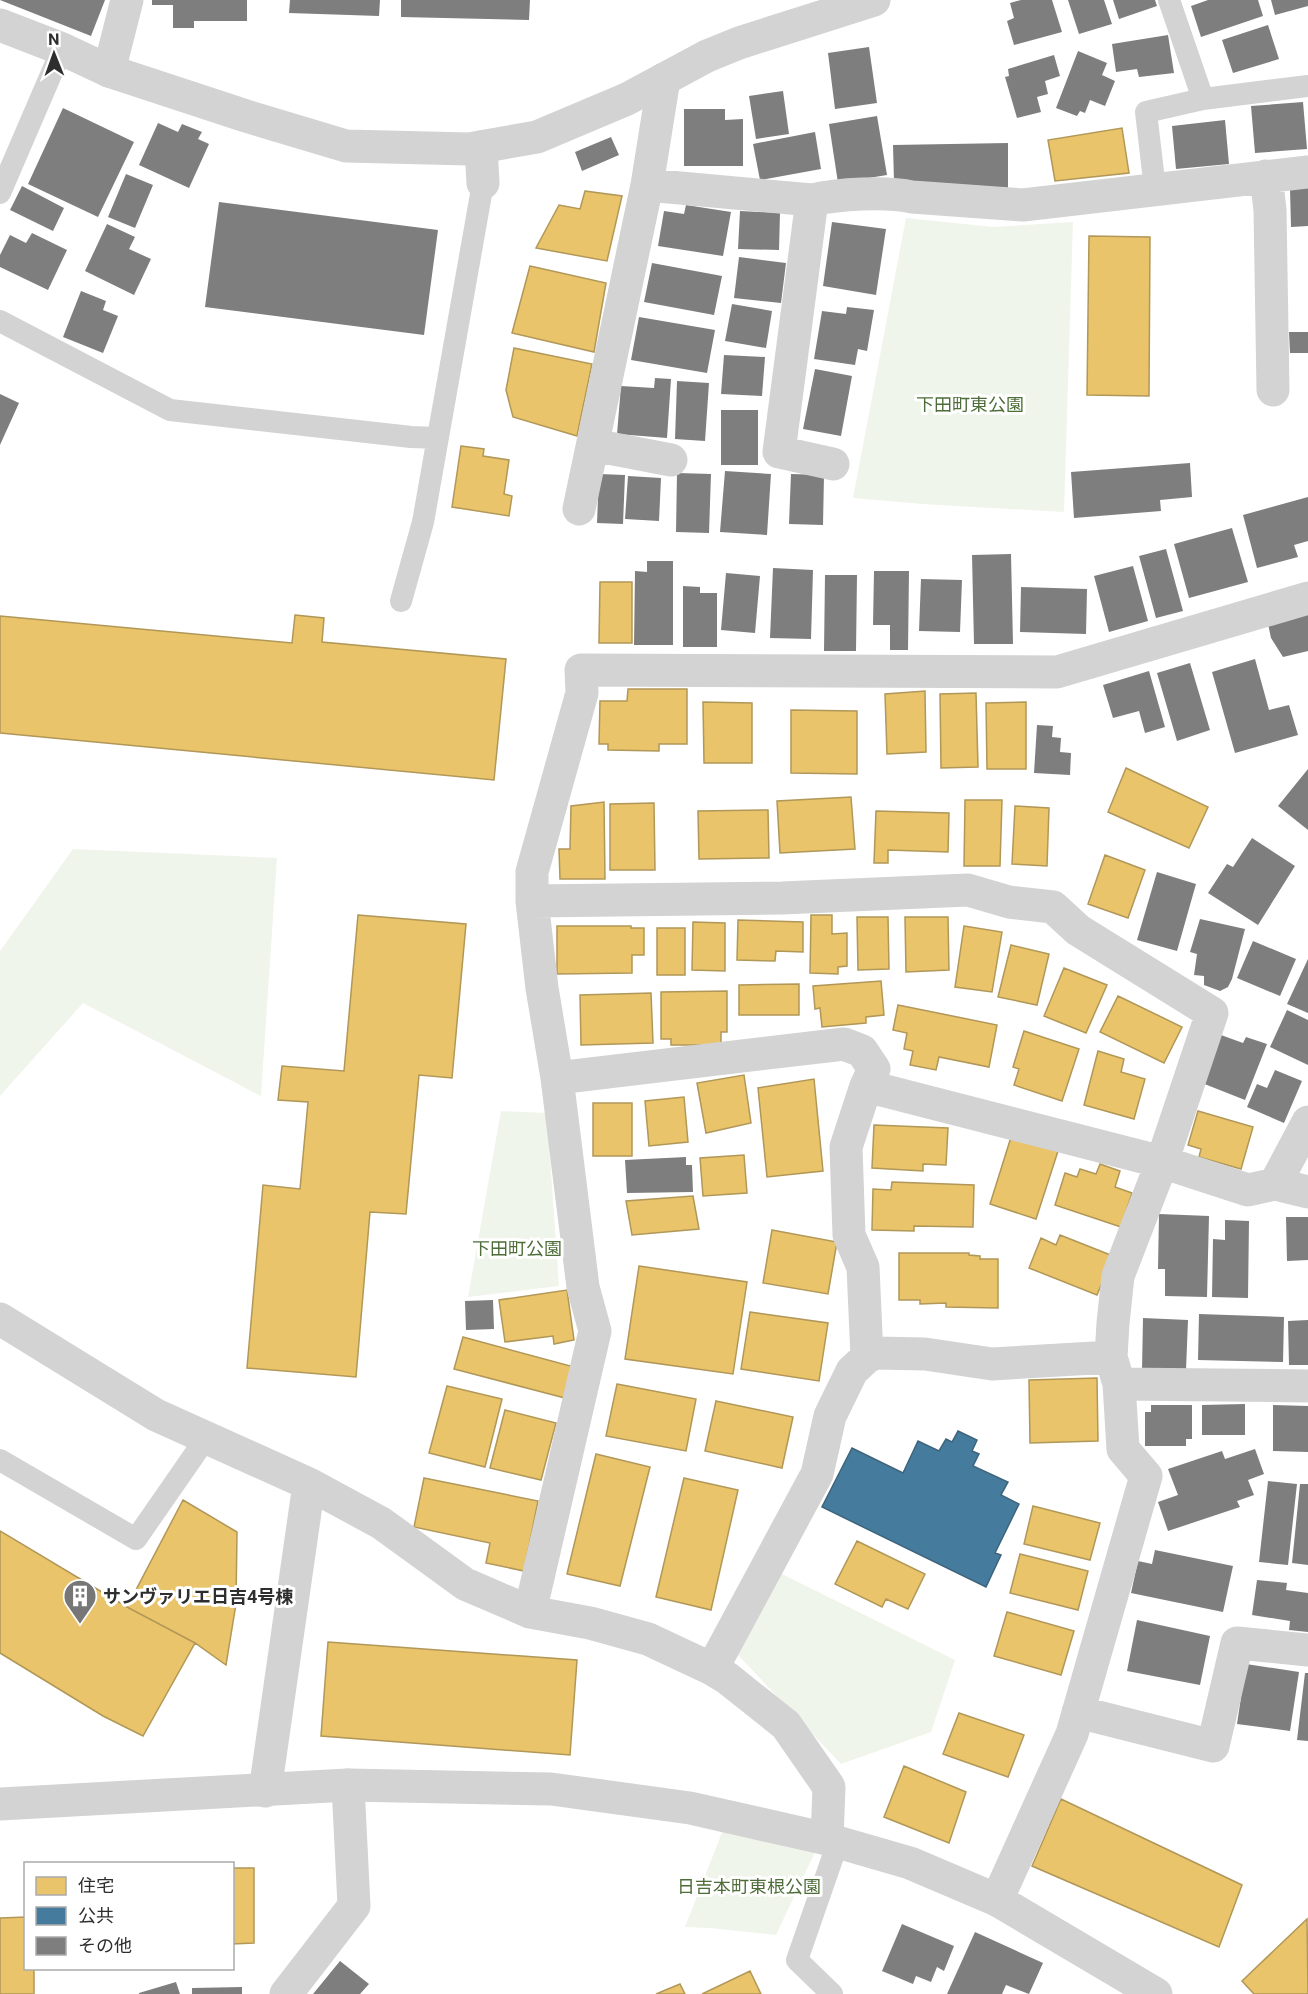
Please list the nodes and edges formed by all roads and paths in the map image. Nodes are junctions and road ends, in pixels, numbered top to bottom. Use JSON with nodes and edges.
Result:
{"nodes":[{"id":1,"x":127,"y":0,"type":"edge"},
{"id":2,"x":874,"y":0,"type":"edge"},
{"id":3,"x":1169,"y":0,"type":"edge"},
{"id":4,"x":2,"y":30,"type":"edge"},
{"id":5,"x":62,"y":49,"type":"junction"},
{"id":6,"x":109,"y":71,"type":"junction"},
{"id":7,"x":664,"y":79,"type":"junction"},
{"id":8,"x":1308,"y":86,"type":"edge"},
{"id":9,"x":1203,"y":99,"type":"junction"},
{"id":10,"x":481,"y":147,"type":"junction"},
{"id":11,"x":1308,"y":172,"type":"edge"},
{"id":12,"x":1266,"y":176,"type":"junction"},
{"id":13,"x":483,"y":183,"type":"joint"},
{"id":14,"x":647,"y":185,"type":"junction"},
{"id":15,"x":1155,"y":189,"type":"junction"},
{"id":16,"x":0,"y":194,"type":"edge"},
{"id":17,"x":812,"y":200,"type":"junction"},
{"id":18,"x":0,"y":321,"type":"edge"},
{"id":19,"x":1273,"y":390,"type":"dead end"},
{"id":20,"x":437,"y":438,"type":"junction"},
{"id":21,"x":592,"y":445,"type":"junction"},
{"id":22,"x":670,"y":460,"type":"dead end"},
{"id":23,"x":833,"y":464,"type":"dead end"},
{"id":24,"x":579,"y":509,"type":"dead end"},
{"id":25,"x":1308,"y":598,"type":"edge"},
{"id":26,"x":400,"y":601,"type":"dead end"},
{"id":27,"x":532,"y":901,"type":"junction"},
{"id":28,"x":557,"y":1078,"type":"junction"},
{"id":29,"x":866,"y":1086,"type":"junction"},
{"id":30,"x":1308,"y":1122,"type":"edge"},
{"id":31,"x":1162,"y":1162,"type":"junction"},
{"id":32,"x":1275,"y":1184,"type":"junction"},
{"id":33,"x":1308,"y":1192,"type":"edge"},
{"id":34,"x":0,"y":1319,"type":"edge"},
{"id":35,"x":867,"y":1358,"type":"junction"},
{"id":36,"x":1115,"y":1371,"type":"junction"},
{"id":37,"x":1308,"y":1386,"type":"edge"},
{"id":38,"x":206,"y":1438,"type":"junction"},
{"id":39,"x":0,"y":1460,"type":"edge"},
{"id":40,"x":309,"y":1484,"type":"junction"},
{"id":41,"x":530,"y":1612,"type":"junction"},
{"id":42,"x":1308,"y":1650,"type":"edge"},
{"id":43,"x":712,"y":1669,"type":"junction"},
{"id":44,"x":1078,"y":1712,"type":"junction"},
{"id":45,"x":348,"y":1785,"type":"junction"},
{"id":46,"x":265,"y":1791,"type":"junction"},
{"id":47,"x":0,"y":1804,"type":"edge"},
{"id":48,"x":832,"y":1841,"type":"junction"},
{"id":49,"x":997,"y":1900,"type":"junction"},
{"id":50,"x":286,"y":1994,"type":"edge"},
{"id":51,"x":832,"y":1994,"type":"edge"},
{"id":52,"x":1156,"y":1994,"type":"edge"}],
"edges":[{"from":1,"to":6,"type":"street"},
{"from":2,"to":7,"type":"street"},
{"from":3,"to":9,"type":"lane"},
{"from":4,"to":5,"type":"street"},
{"from":5,"to":6,"type":"street"},
{"from":5,"to":16,"type":"lane"},
{"from":6,"to":10,"type":"street"},
{"from":7,"to":10,"type":"street"},
{"from":7,"to":14,"type":"street"},
{"from":8,"to":9,"type":"lane"},
{"from":9,"to":15,"type":"lane"},
{"from":10,"to":13,"type":"street"},
{"from":11,"to":12,"type":"street"},
{"from":12,"to":15,"type":"street"},
{"from":12,"to":19,"type":"street"},
{"from":13,"to":20,"type":"lane"},
{"from":14,"to":17,"type":"street"},
{"from":14,"to":21,"type":"street"},
{"from":15,"to":17,"type":"street"},
{"from":17,"to":23,"type":"street"},
{"from":18,"to":20,"type":"lane"},
{"from":20,"to":26,"type":"lane"},
{"from":21,"to":22,"type":"street"},
{"from":21,"to":24,"type":"street"},
{"from":25,"to":27,"type":"street"},
{"from":27,"to":28,"type":"street"},
{"from":27,"to":31,"type":"street"},
{"from":28,"to":29,"type":"street"},
{"from":28,"to":41,"type":"street"},
{"from":29,"to":31,"type":"street"},
{"from":29,"to":35,"type":"street"},
{"from":30,"to":32,"type":"street"},
{"from":31,"to":32,"type":"street"},
{"from":31,"to":36,"type":"street"},
{"from":32,"to":33,"type":"street"},
{"from":34,"to":38,"type":"street"},
{"from":35,"to":36,"type":"street"},
{"from":35,"to":43,"type":"street"},
{"from":36,"to":37,"type":"street"},
{"from":36,"to":44,"type":"street"},
{"from":38,"to":39,"type":"lane"},
{"from":38,"to":40,"type":"street"},
{"from":40,"to":41,"type":"street"},
{"from":40,"to":46,"type":"street"},
{"from":41,"to":43,"type":"street"},
{"from":42,"to":44,"type":"street"},
{"from":43,"to":48,"type":"street"},
{"from":44,"to":49,"type":"street"},
{"from":45,"to":46,"type":"street"},
{"from":45,"to":48,"type":"street"},
{"from":45,"to":50,"type":"street"},
{"from":46,"to":47,"type":"street"},
{"from":48,"to":49,"type":"street"},
{"from":48,"to":51,"type":"lane"},
{"from":49,"to":52,"type":"street"}]}
